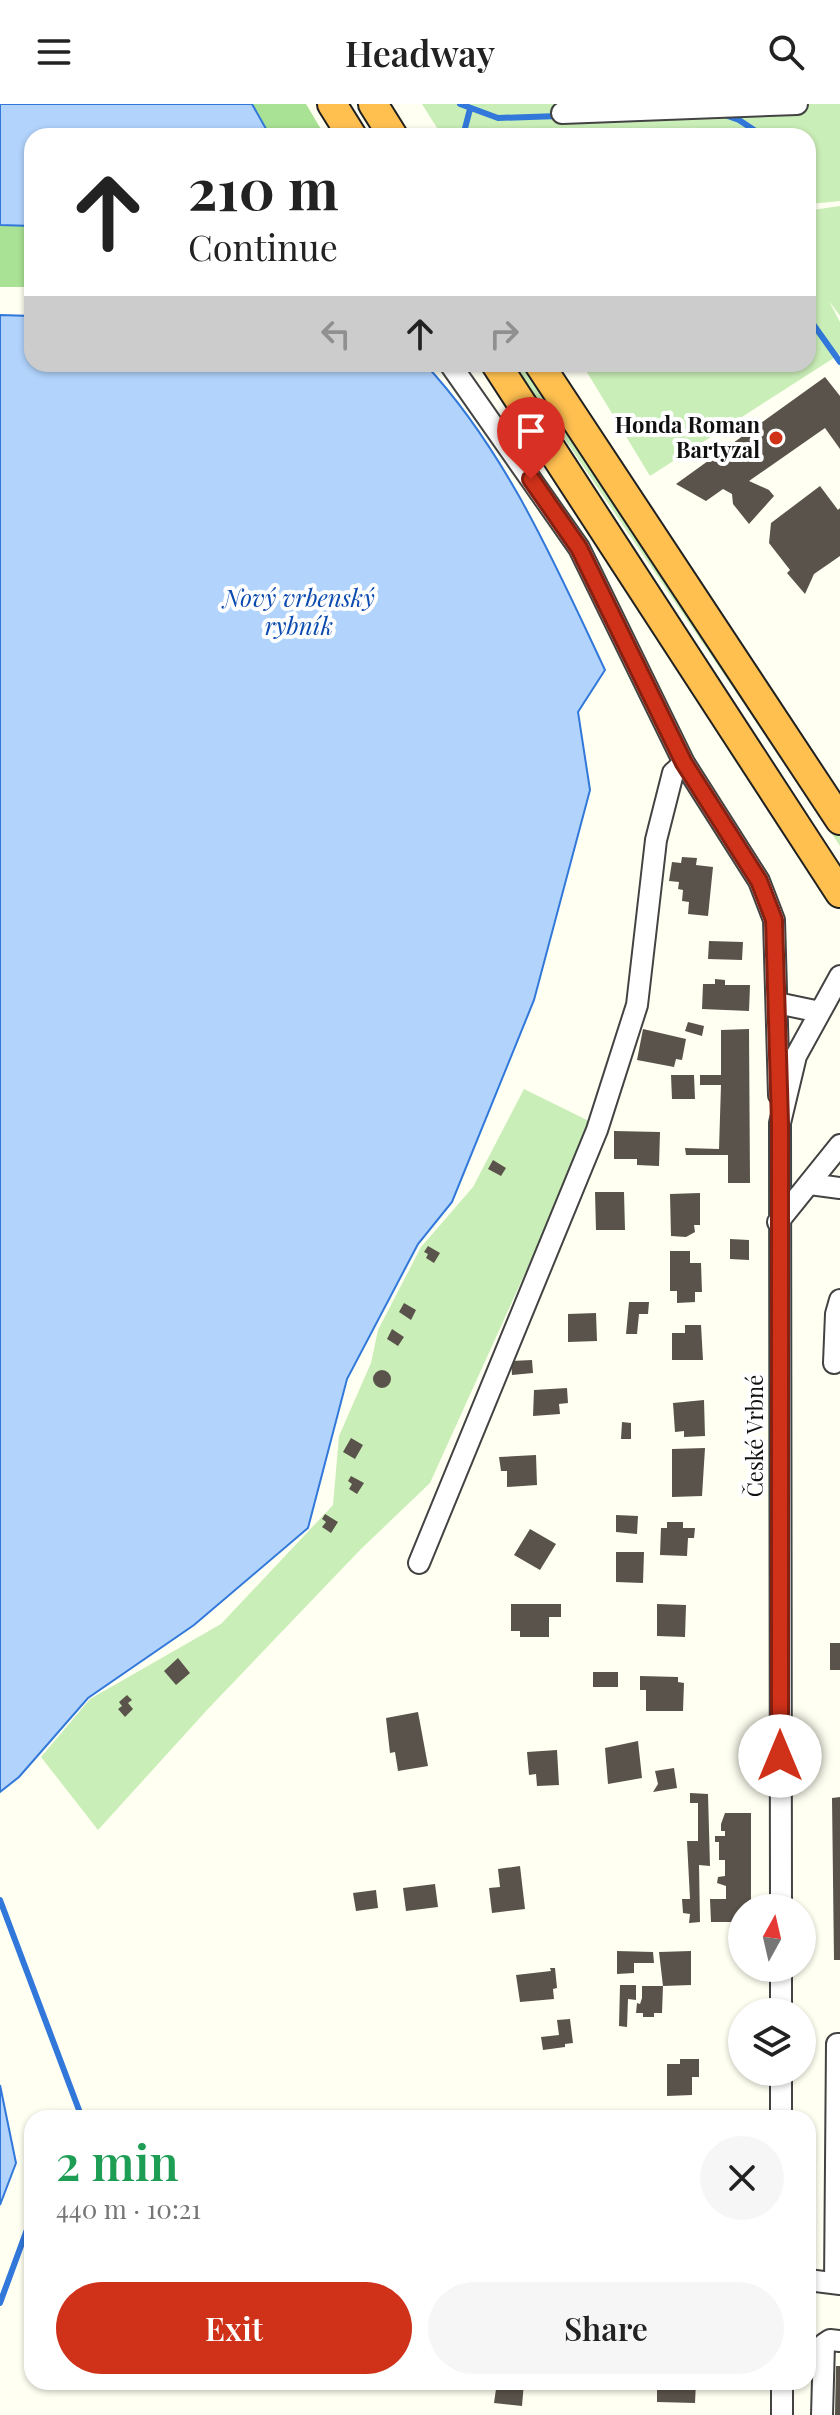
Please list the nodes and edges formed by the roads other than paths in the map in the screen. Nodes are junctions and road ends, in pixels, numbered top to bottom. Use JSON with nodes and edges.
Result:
{"nodes":[{"id":1,"x":332,"y":104,"type":"edge"},
{"id":2,"x":373,"y":104,"type":"edge"},
{"id":3,"x":797,"y":104,"type":"edge"},
{"id":4,"x":562,"y":113,"type":"dead end"},
{"id":5,"x":347,"y":128,"type":"edge"},
{"id":6,"x":388,"y":128,"type":"edge"},
{"id":7,"x":456,"y":372,"type":"edge"},
{"id":8,"x":501,"y":372,"type":"edge"},
{"id":9,"x":544,"y":372,"type":"edge"},
{"id":10,"x":684,"y":763,"type":"junction"},
{"id":11,"x":840,"y":820,"type":"edge"},
{"id":12,"x":840,"y":893,"type":"edge"},
{"id":13,"x":840,"y":976,"type":"edge"},
{"id":14,"x":777,"y":1003,"type":"junction"},
{"id":15,"x":820,"y":1012,"type":"junction"},
{"id":16,"x":780,"y":1123,"type":"junction"},
{"id":17,"x":840,"y":1145,"type":"edge"},
{"id":18,"x":810,"y":1184,"type":"junction"},
{"id":19,"x":840,"y":1188,"type":"edge"},
{"id":20,"x":778,"y":1222,"type":"junction"},
{"id":21,"x":839,"y":1310,"type":"edge"},
{"id":22,"x":834,"y":1363,"type":"dead end"},
{"id":23,"x":419,"y":1563,"type":"dead end"},
{"id":24,"x":781,"y":1894,"type":"edge"},
{"id":25,"x":840,"y":2044,"type":"edge"},
{"id":26,"x":781,"y":2086,"type":"edge"},
{"id":27,"x":781,"y":2110,"type":"edge"},
{"id":28,"x":816,"y":2281,"type":"edge"},
{"id":29,"x":838,"y":2284,"type":"edge"},
{"id":30,"x":840,"y":2341,"type":"edge"},
{"id":31,"x":782,"y":2390,"type":"edge"},
{"id":32,"x":782,"y":2415,"type":"edge"},
{"id":33,"x":822,"y":2415,"type":"edge"}],
"edges":[{"from":1,"to":5,"type":"highway"},
{"from":2,"to":6,"type":"highway"},
{"from":3,"to":4,"type":"street"},
{"from":7,"to":10,"type":"street"},
{"from":8,"to":12,"type":"highway"},
{"from":9,"to":11,"type":"highway"},
{"from":10,"to":14,"type":"street"},
{"from":10,"to":23,"type":"street"},
{"from":13,"to":15,"type":"street","name":"České Vrbné"},
{"from":14,"to":15,"type":"street"},
{"from":14,"to":16,"type":"street"},
{"from":15,"to":16,"type":"street","name":"České Vrbné"},
{"from":16,"to":20,"type":"street","name":"České Vrbné"},
{"from":17,"to":18,"type":"street"},
{"from":18,"to":19,"type":"street"},
{"from":18,"to":20,"type":"street"},
{"from":20,"to":24,"type":"street","name":"České Vrbné"},
{"from":21,"to":22,"type":"street"},
{"from":25,"to":29,"type":"street"},
{"from":26,"to":27,"type":"street"},
{"from":28,"to":29,"type":"street"},
{"from":30,"to":33,"type":"street"},
{"from":31,"to":32,"type":"street"}]}
